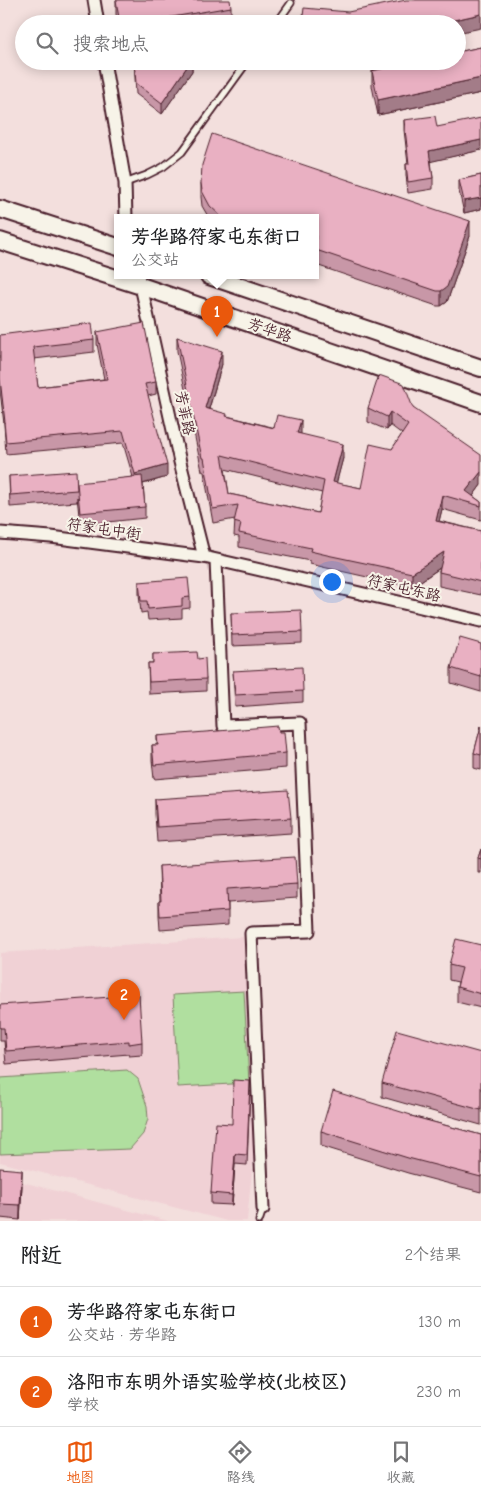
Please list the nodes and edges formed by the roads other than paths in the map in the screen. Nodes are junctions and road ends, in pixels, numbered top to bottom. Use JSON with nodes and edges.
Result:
{"nodes":[{"id":1,"x":94,"y":0,"type":"edge"},
{"id":2,"x":291,"y":3,"type":"dead end"},
{"id":3,"x":96,"y":15,"type":"edge"},
{"id":4,"x":282,"y":15,"type":"edge"},
{"id":5,"x":106,"y":70,"type":"edge"},
{"id":6,"x":241,"y":70,"type":"edge"},
{"id":7,"x":125,"y":183,"type":"junction"},
{"id":8,"x":0,"y":209,"type":"edge"},
{"id":9,"x":126,"y":214,"type":"edge"},
{"id":10,"x":0,"y":241,"type":"edge"},
{"id":11,"x":114,"y":246,"type":"edge"},
{"id":12,"x":114,"y":274,"type":"edge"},
{"id":13,"x":218,"y":279,"type":"edge"},
{"id":14,"x":140,"y":281,"type":"edge"},
{"id":15,"x":481,"y":368,"type":"edge"},
{"id":16,"x":481,"y":403,"type":"edge"},
{"id":17,"x":0,"y":533,"type":"edge"},
{"id":18,"x":204,"y":558,"type":"junction"},
{"id":19,"x":216,"y":561,"type":"junction"},
{"id":20,"x":481,"y":621,"type":"edge"},
{"id":21,"x":262,"y":1209,"type":"joint"},
{"id":22,"x":259,"y":1221,"type":"edge"}],
"edges":[{"from":1,"to":3,"type":"street"},
{"from":2,"to":4,"type":"lane"},
{"from":5,"to":7,"type":"street"},
{"from":6,"to":7,"type":"lane"},
{"from":7,"to":9,"type":"street"},
{"from":8,"to":11,"type":"main road"},
{"from":10,"to":12,"type":"main road","name":"芳华路"},
{"from":13,"to":15,"type":"main road"},
{"from":14,"to":16,"type":"main road","name":"芳华路"},
{"from":14,"to":18,"type":"street","name":"芳菲路"},
{"from":17,"to":18,"type":"street","name":"符家屯中街"},
{"from":18,"to":19,"type":"street","name":"符家屯东路"},
{"from":19,"to":20,"type":"street","name":"符家屯东路"},
{"from":19,"to":21,"type":"street"},
{"from":21,"to":22,"type":"lane"}]}
